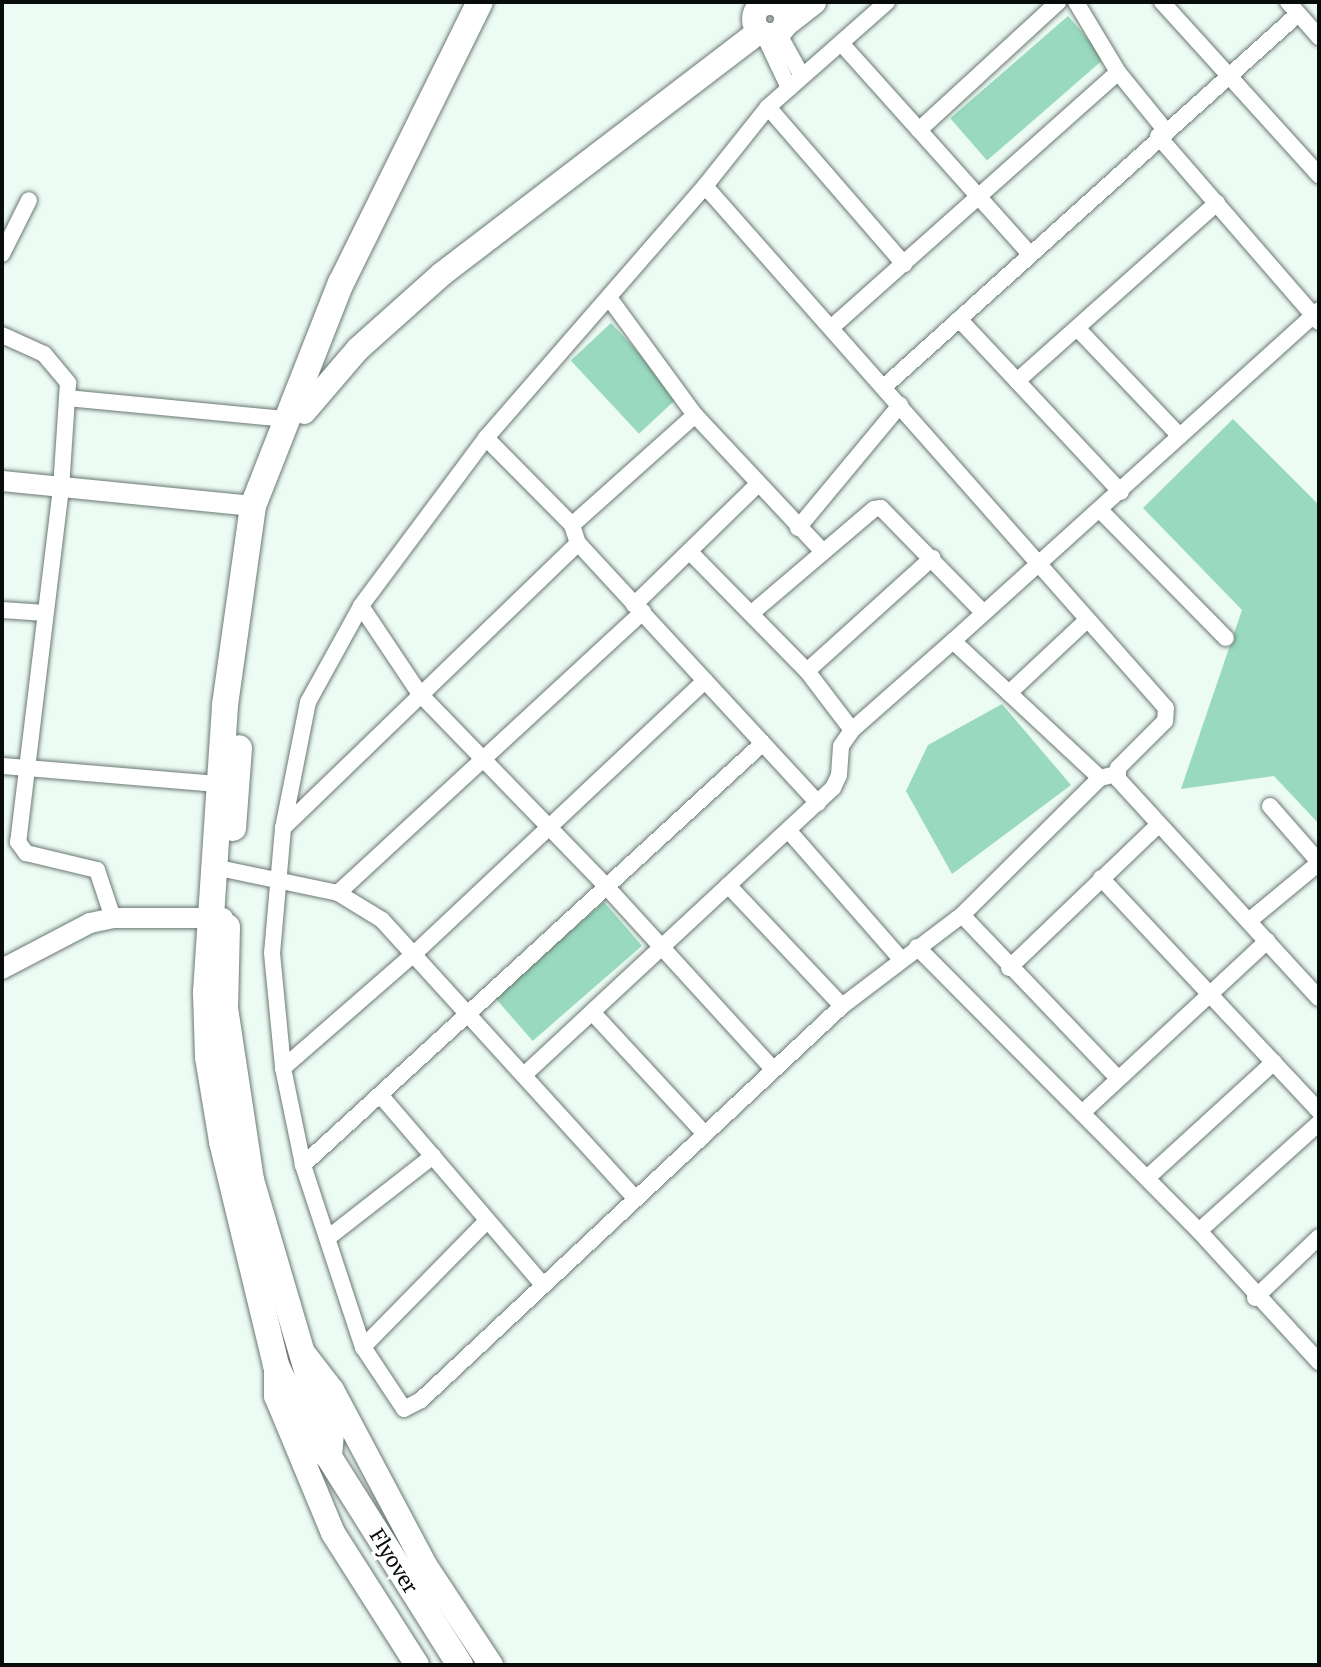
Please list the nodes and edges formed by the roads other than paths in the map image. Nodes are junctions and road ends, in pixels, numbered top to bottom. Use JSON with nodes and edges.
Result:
{"nodes":[{"id":1,"x":480,"y":2,"type":"edge"},
{"id":2,"x":497,"y":2,"type":"edge"},
{"id":3,"x":814,"y":2,"type":"edge"},
{"id":4,"x":887,"y":2,"type":"edge"},
{"id":5,"x":1058,"y":2,"type":"edge"},
{"id":6,"x":1076,"y":2,"type":"edge"},
{"id":7,"x":1162,"y":2,"type":"edge"},
{"id":8,"x":1293,"y":8,"type":"edge"},
{"id":9,"x":770,"y":15,"type":"edge"},
{"id":10,"x":1319,"y":37,"type":"edge"},
{"id":11,"x":841,"y":43,"type":"junction"},
{"id":12,"x":1118,"y":72,"type":"junction"},
{"id":13,"x":802,"y":76,"type":"junction"},
{"id":14,"x":1227,"y":76,"type":"junction"},
{"id":15,"x":789,"y":88,"type":"junction"},
{"id":16,"x":768,"y":107,"type":"junction"},
{"id":17,"x":919,"y":130,"type":"junction"},
{"id":18,"x":1162,"y":134,"type":"junction"},
{"id":19,"x":1319,"y":175,"type":"edge"},
{"id":20,"x":705,"y":186,"type":"junction"},
{"id":21,"x":978,"y":196,"type":"junction"},
{"id":22,"x":29,"y":200,"type":"dead end"},
{"id":23,"x":1217,"y":203,"type":"junction"},
{"id":24,"x":2,"y":254,"type":"edge"},
{"id":25,"x":1030,"y":254,"type":"junction"},
{"id":26,"x":904,"y":264,"type":"junction"},
{"id":27,"x":610,"y":299,"type":"junction"},
{"id":28,"x":1317,"y":315,"type":"edge"},
{"id":29,"x":959,"y":319,"type":"junction"},
{"id":30,"x":832,"y":327,"type":"junction"},
{"id":31,"x":1077,"y":328,"type":"junction"},
{"id":32,"x":2,"y":335,"type":"edge"},
{"id":33,"x":1017,"y":381,"type":"junction"},
{"id":34,"x":885,"y":386,"type":"junction"},
{"id":35,"x":67,"y":398,"type":"junction"},
{"id":36,"x":900,"y":405,"type":"junction"},
{"id":37,"x":695,"y":415,"type":"junction"},
{"id":38,"x":294,"y":416,"type":"junction"},
{"id":39,"x":1180,"y":436,"type":"junction"},
{"id":40,"x":486,"y":438,"type":"junction"},
{"id":41,"x":2,"y":481,"type":"edge"},
{"id":42,"x":758,"y":484,"type":"junction"},
{"id":43,"x":61,"y":488,"type":"junction"},
{"id":44,"x":1121,"y":492,"type":"junction"},
{"id":45,"x":253,"y":506,"type":"junction"},
{"id":46,"x":1101,"y":511,"type":"junction"},
{"id":47,"x":572,"y":525,"type":"junction"},
{"id":48,"x":798,"y":528,"type":"junction"},
{"id":49,"x":578,"y":543,"type":"junction"},
{"id":50,"x":690,"y":552,"type":"junction"},
{"id":51,"x":823,"y":552,"type":"junction"},
{"id":52,"x":932,"y":558,"type":"junction"},
{"id":53,"x":1043,"y":564,"type":"junction"},
{"id":54,"x":361,"y":606,"type":"junction"},
{"id":55,"x":639,"y":608,"type":"junction"},
{"id":56,"x":2,"y":610,"type":"edge"},
{"id":57,"x":753,"y":612,"type":"junction"},
{"id":58,"x":983,"y":612,"type":"junction"},
{"id":59,"x":45,"y":613,"type":"junction"},
{"id":60,"x":1087,"y":620,"type":"junction"},
{"id":61,"x":1226,"y":638,"type":"dead end"},
{"id":62,"x":953,"y":641,"type":"junction"},
{"id":63,"x":807,"y":671,"type":"junction"},
{"id":64,"x":705,"y":681,"type":"junction"},
{"id":65,"x":1009,"y":693,"type":"junction"},
{"id":66,"x":420,"y":694,"type":"junction"},
{"id":67,"x":852,"y":730,"type":"junction"},
{"id":68,"x":763,"y":743,"type":"junction"},
{"id":69,"x":484,"y":759,"type":"junction"},
{"id":70,"x":2,"y":766,"type":"edge"},
{"id":71,"x":24,"y":769,"type":"junction"},
{"id":72,"x":1108,"y":776,"type":"junction"},
{"id":73,"x":218,"y":784,"type":"junction"},
{"id":74,"x":818,"y":803,"type":"junction"},
{"id":75,"x":1270,"y":806,"type":"dead end"},
{"id":76,"x":1158,"y":825,"type":"junction"},
{"id":77,"x":546,"y":826,"type":"junction"},
{"id":78,"x":283,"y":828,"type":"junction"},
{"id":79,"x":788,"y":830,"type":"junction"},
{"id":80,"x":1319,"y":863,"type":"edge"},
{"id":81,"x":222,"y":867,"type":"junction"},
{"id":82,"x":1101,"y":878,"type":"junction"},
{"id":83,"x":279,"y":881,"type":"junction"},
{"id":84,"x":605,"y":885,"type":"junction"},
{"id":85,"x":728,"y":885,"type":"junction"},
{"id":86,"x":338,"y":893,"type":"junction"},
{"id":87,"x":962,"y":915,"type":"junction"},
{"id":88,"x":113,"y":918,"type":"junction"},
{"id":89,"x":219,"y":918,"type":"junction"},
{"id":90,"x":1250,"y":920,"type":"junction"},
{"id":91,"x":1267,"y":941,"type":"junction"},
{"id":92,"x":661,"y":946,"type":"junction"},
{"id":93,"x":917,"y":947,"type":"junction"},
{"id":94,"x":415,"y":953,"type":"junction"},
{"id":95,"x":900,"y":958,"type":"junction"},
{"id":96,"x":1009,"y":968,"type":"junction"},
{"id":97,"x":2,"y":969,"type":"edge"},
{"id":98,"x":1210,"y":994,"type":"junction"},
{"id":99,"x":1319,"y":998,"type":"edge"},
{"id":100,"x":842,"y":1006,"type":"junction"},
{"id":101,"x":592,"y":1012,"type":"junction"},
{"id":102,"x":469,"y":1016,"type":"junction"},
{"id":103,"x":1274,"y":1062,"type":"junction"},
{"id":104,"x":283,"y":1068,"type":"junction"},
{"id":105,"x":773,"y":1069,"type":"junction"},
{"id":106,"x":524,"y":1075,"type":"junction"},
{"id":107,"x":1117,"y":1077,"type":"junction"},
{"id":108,"x":382,"y":1097,"type":"junction"},
{"id":109,"x":1319,"y":1111,"type":"edge"},
{"id":110,"x":1082,"y":1113,"type":"junction"},
{"id":111,"x":1319,"y":1123,"type":"edge"},
{"id":112,"x":704,"y":1133,"type":"junction"},
{"id":113,"x":433,"y":1156,"type":"junction"},
{"id":114,"x":303,"y":1165,"type":"junction"},
{"id":115,"x":1147,"y":1178,"type":"junction"},
{"id":116,"x":634,"y":1197,"type":"junction"},
{"id":117,"x":486,"y":1222,"type":"junction"},
{"id":118,"x":1199,"y":1231,"type":"junction"},
{"id":119,"x":329,"y":1237,"type":"junction"},
{"id":120,"x":1319,"y":1237,"type":"edge"},
{"id":121,"x":542,"y":1284,"type":"junction"},
{"id":122,"x":1255,"y":1298,"type":"junction"},
{"id":123,"x":363,"y":1347,"type":"junction"},
{"id":124,"x":303,"y":1353,"type":"junction"},
{"id":125,"x":1317,"y":1355,"type":"edge"},
{"id":126,"x":276,"y":1365,"type":"junction"},
{"id":127,"x":300,"y":1389,"type":"junction"},
{"id":128,"x":417,"y":1665,"type":"edge"},
{"id":129,"x":460,"y":1665,"type":"edge"},
{"id":130,"x":491,"y":1665,"type":"edge"}],
"edges":[{"from":1,"to":38,"type":"main road"},
{"from":2,"to":38,"type":"main road"},
{"from":3,"to":9,"type":"main road"},
{"from":4,"to":11,"type":"street"},
{"from":5,"to":17,"type":"street"},
{"from":6,"to":12,"type":"street"},
{"from":7,"to":14,"type":"street"},
{"from":8,"to":10,"type":"street"},
{"from":8,"to":14,"type":"street"},
{"from":9,"to":13,"type":"street"},
{"from":9,"to":15,"type":"street"},
{"from":9,"to":38,"type":"main road"},
{"from":11,"to":13,"type":"street"},
{"from":11,"to":17,"type":"street"},
{"from":12,"to":18,"type":"street"},
{"from":12,"to":21,"type":"street"},
{"from":13,"to":15,"type":"street"},
{"from":14,"to":18,"type":"street"},
{"from":14,"to":19,"type":"street"},
{"from":15,"to":16,"type":"street"},
{"from":16,"to":20,"type":"street"},
{"from":16,"to":26,"type":"street"},
{"from":17,"to":21,"type":"street"},
{"from":18,"to":23,"type":"street"},
{"from":18,"to":25,"type":"street"},
{"from":20,"to":27,"type":"street"},
{"from":20,"to":30,"type":"street"},
{"from":21,"to":25,"type":"street"},
{"from":21,"to":26,"type":"street"},
{"from":22,"to":24,"type":"street"},
{"from":23,"to":28,"type":"street"},
{"from":23,"to":31,"type":"street"},
{"from":25,"to":29,"type":"street"},
{"from":26,"to":30,"type":"street"},
{"from":27,"to":37,"type":"street"},
{"from":27,"to":40,"type":"street"},
{"from":28,"to":39,"type":"street"},
{"from":29,"to":33,"type":"street"},
{"from":29,"to":34,"type":"street"},
{"from":30,"to":34,"type":"street"},
{"from":31,"to":33,"type":"street"},
{"from":31,"to":39,"type":"street"},
{"from":32,"to":35,"type":"street"},
{"from":33,"to":44,"type":"street"},
{"from":34,"to":36,"type":"street"},
{"from":35,"to":38,"type":"street"},
{"from":35,"to":43,"type":"street"},
{"from":36,"to":48,"type":"street"},
{"from":36,"to":53,"type":"street"},
{"from":37,"to":42,"type":"street"},
{"from":37,"to":47,"type":"street"},
{"from":38,"to":45,"type":"main road"},
{"from":38,"to":81,"type":"main road"},
{"from":39,"to":44,"type":"street"},
{"from":40,"to":47,"type":"street"},
{"from":40,"to":54,"type":"street"},
{"from":41,"to":43,"type":"street"},
{"from":42,"to":48,"type":"street"},
{"from":42,"to":50,"type":"street"},
{"from":43,"to":45,"type":"street"},
{"from":43,"to":59,"type":"street"},
{"from":44,"to":46,"type":"street"},
{"from":45,"to":73,"type":"main road"},
{"from":46,"to":53,"type":"street"},
{"from":46,"to":61,"type":"street"},
{"from":47,"to":49,"type":"street"},
{"from":48,"to":51,"type":"street"},
{"from":49,"to":55,"type":"street"},
{"from":49,"to":66,"type":"street"},
{"from":50,"to":55,"type":"street"},
{"from":50,"to":57,"type":"street"},
{"from":51,"to":52,"type":"street"},
{"from":51,"to":57,"type":"street"},
{"from":52,"to":58,"type":"street"},
{"from":52,"to":63,"type":"street"},
{"from":53,"to":58,"type":"street"},
{"from":53,"to":60,"type":"street"},
{"from":54,"to":66,"type":"street"},
{"from":54,"to":78,"type":"street"},
{"from":55,"to":64,"type":"street"},
{"from":55,"to":69,"type":"street"},
{"from":56,"to":59,"type":"street"},
{"from":57,"to":63,"type":"street"},
{"from":58,"to":62,"type":"street"},
{"from":59,"to":71,"type":"street"},
{"from":60,"to":65,"type":"street"},
{"from":60,"to":72,"type":"street"},
{"from":62,"to":65,"type":"street"},
{"from":62,"to":67,"type":"street"},
{"from":63,"to":67,"type":"street"},
{"from":64,"to":68,"type":"street"},
{"from":64,"to":77,"type":"street"},
{"from":65,"to":72,"type":"street"},
{"from":66,"to":69,"type":"street"},
{"from":66,"to":78,"type":"street"},
{"from":67,"to":74,"type":"street"},
{"from":68,"to":74,"type":"street"},
{"from":68,"to":84,"type":"street"},
{"from":69,"to":77,"type":"street"},
{"from":69,"to":86,"type":"street"},
{"from":70,"to":71,"type":"street"},
{"from":71,"to":73,"type":"street"},
{"from":71,"to":88,"type":"street"},
{"from":72,"to":76,"type":"street"},
{"from":72,"to":87,"type":"street"},
{"from":73,"to":81,"type":"main road"},
{"from":74,"to":79,"type":"street"},
{"from":75,"to":80,"type":"street"},
{"from":76,"to":82,"type":"street"},
{"from":76,"to":90,"type":"street"},
{"from":77,"to":84,"type":"street"},
{"from":77,"to":94,"type":"street"},
{"from":78,"to":83,"type":"street"},
{"from":79,"to":85,"type":"street"},
{"from":79,"to":95,"type":"street"},
{"from":80,"to":90,"type":"street"},
{"from":81,"to":83,"type":"street"},
{"from":81,"to":89,"type":"main road"},
{"from":82,"to":96,"type":"street"},
{"from":82,"to":98,"type":"street"},
{"from":83,"to":86,"type":"street"},
{"from":83,"to":104,"type":"street"},
{"from":84,"to":92,"type":"street"},
{"from":84,"to":102,"type":"street"},
{"from":85,"to":92,"type":"street"},
{"from":85,"to":100,"type":"street"},
{"from":86,"to":94,"type":"street"},
{"from":87,"to":93,"type":"street"},
{"from":87,"to":96,"type":"street"},
{"from":88,"to":89,"type":"street"},
{"from":88,"to":97,"type":"street"},
{"from":89,"to":124,"type":"main road","name":"Flyover"},
{"from":89,"to":126,"type":"main road","name":"Flyover"},
{"from":90,"to":91,"type":"street"},
{"from":91,"to":98,"type":"street"},
{"from":91,"to":99,"type":"street"},
{"from":92,"to":101,"type":"street"},
{"from":92,"to":105,"type":"street"},
{"from":93,"to":95,"type":"street"},
{"from":93,"to":110,"type":"street"},
{"from":94,"to":102,"type":"street"},
{"from":94,"to":104,"type":"street"},
{"from":95,"to":100,"type":"street"},
{"from":96,"to":107,"type":"street"},
{"from":98,"to":103,"type":"street"},
{"from":98,"to":107,"type":"street"},
{"from":100,"to":105,"type":"street"},
{"from":101,"to":106,"type":"street"},
{"from":101,"to":112,"type":"street"},
{"from":102,"to":106,"type":"street"},
{"from":102,"to":108,"type":"street"},
{"from":103,"to":109,"type":"street"},
{"from":103,"to":115,"type":"street"},
{"from":104,"to":114,"type":"street"},
{"from":105,"to":112,"type":"street"},
{"from":106,"to":116,"type":"street"},
{"from":107,"to":110,"type":"street"},
{"from":108,"to":113,"type":"street"},
{"from":108,"to":114,"type":"street"},
{"from":110,"to":115,"type":"street"},
{"from":111,"to":118,"type":"street"},
{"from":112,"to":116,"type":"street"},
{"from":113,"to":117,"type":"street"},
{"from":113,"to":119,"type":"street"},
{"from":114,"to":119,"type":"street"},
{"from":115,"to":118,"type":"street"},
{"from":116,"to":121,"type":"street"},
{"from":117,"to":121,"type":"street"},
{"from":117,"to":123,"type":"street"},
{"from":118,"to":122,"type":"street"},
{"from":119,"to":123,"type":"street"},
{"from":120,"to":122,"type":"street"},
{"from":121,"to":123,"type":"street"},
{"from":122,"to":125,"type":"street"},
{"from":124,"to":127,"type":"main road","name":"Flyover"},
{"from":124,"to":130,"type":"main road"},
{"from":126,"to":127,"type":"main road","name":"Flyover"},
{"from":126,"to":128,"type":"main road"},
{"from":127,"to":129,"type":"main road","name":"Flyover"}]}
